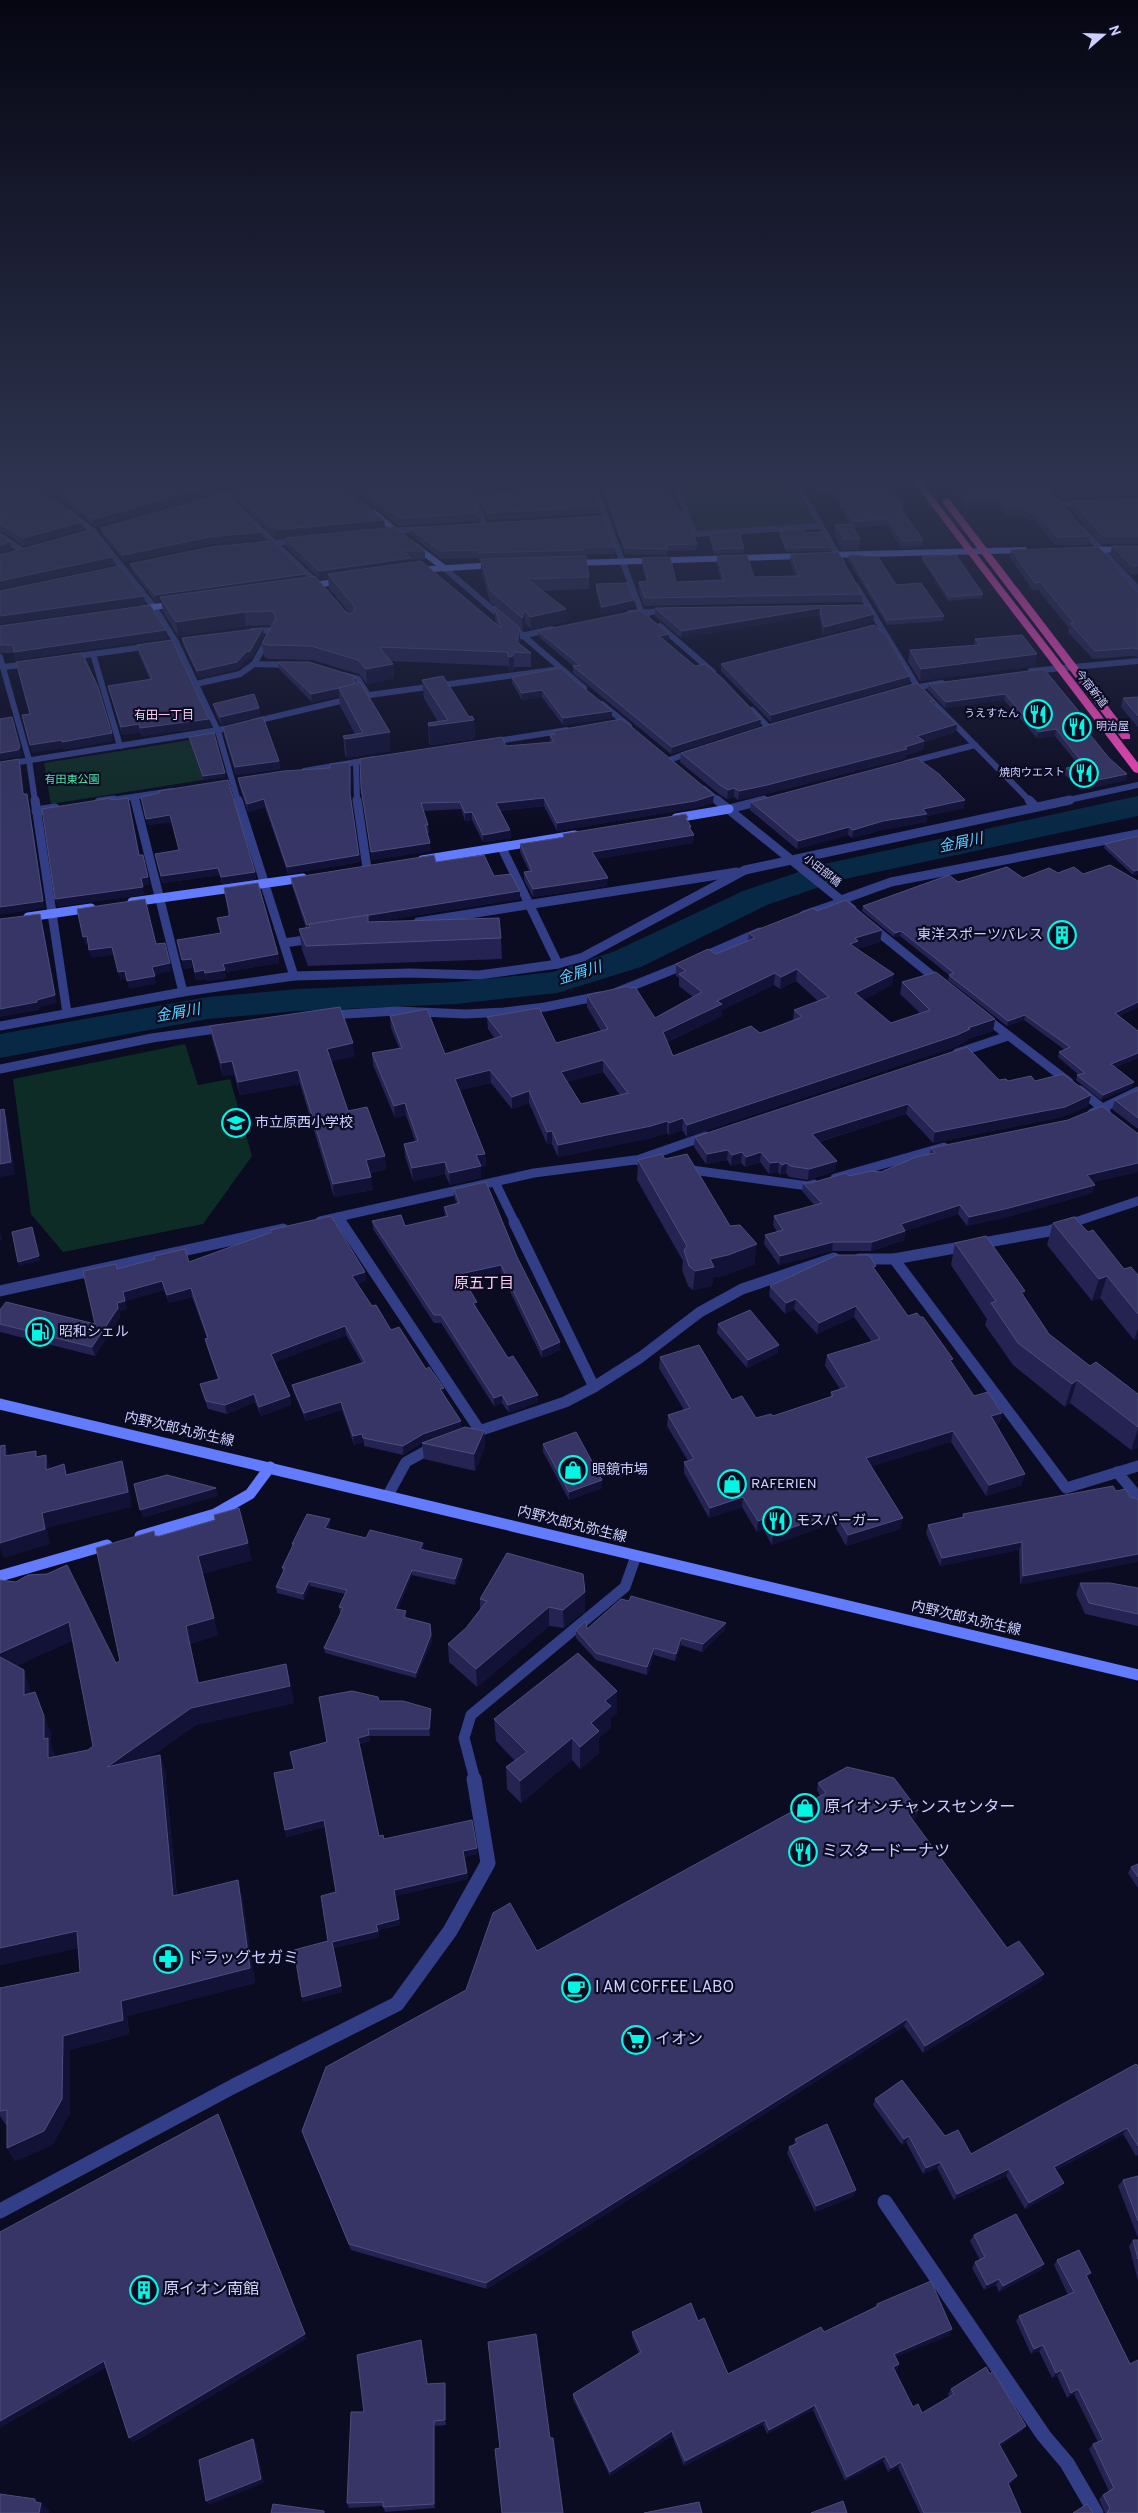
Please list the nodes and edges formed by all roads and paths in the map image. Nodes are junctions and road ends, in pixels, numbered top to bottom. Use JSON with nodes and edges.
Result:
{"nodes":[{"id":1,"x":146,"y":597,"type":"edge"},
{"id":2,"x":478,"y":597,"type":"edge"},
{"id":3,"x":637,"y":597,"type":"edge"},
{"id":4,"x":863,"y":597,"type":"edge"},
{"id":5,"x":1007,"y":597,"type":"edge"},
{"id":6,"x":1020,"y":597,"type":"edge"},
{"id":7,"x":183,"y":603,"type":"edge"},
{"id":8,"x":868,"y":606,"type":"junction"},
{"id":9,"x":154,"y":607,"type":"junction"},
{"id":10,"x":859,"y":607,"type":"edge"},
{"id":11,"x":135,"y":610,"type":"edge"},
{"id":12,"x":681,"y":610,"type":"edge"},
{"id":13,"x":642,"y":611,"type":"junction"},
{"id":14,"x":623,"y":615,"type":"edge"},
{"id":15,"x":880,"y":625,"type":"junction"},
{"id":16,"x":558,"y":628,"type":"edge"},
{"id":17,"x":871,"y":628,"type":"edge"},
{"id":18,"x":247,"y":631,"type":"edge"},
{"id":19,"x":521,"y":636,"type":"junction"},
{"id":20,"x":185,"y":641,"type":"edge"},
{"id":21,"x":176,"y":642,"type":"junction"},
{"id":22,"x":167,"y":644,"type":"edge"},
{"id":23,"x":157,"y":645,"type":"edge"},
{"id":24,"x":93,"y":654,"type":"junction"},
{"id":25,"x":0,"y":657,"type":"edge"},
{"id":26,"x":66,"y":658,"type":"edge"},
{"id":27,"x":1138,"y":661,"type":"edge"},
{"id":28,"x":39,"y":662,"type":"edge"},
{"id":29,"x":254,"y":664,"type":"junction"},
{"id":30,"x":301,"y":665,"type":"edge"},
{"id":31,"x":719,"y":666,"type":"dead end"},
{"id":32,"x":1071,"y":666,"type":"junction"},
{"id":33,"x":3,"y":667,"type":"junction"},
{"id":34,"x":1059,"y":667,"type":"junction"},
{"id":35,"x":561,"y":669,"type":"junction"},
{"id":36,"x":709,"y":669,"type":"junction"},
{"id":37,"x":1020,"y":672,"type":"edge"},
{"id":38,"x":339,"y":674,"type":"edge"},
{"id":39,"x":717,"y":675,"type":"edge"},
{"id":40,"x":954,"y":681,"type":"edge"},
{"id":41,"x":196,"y":684,"type":"junction"},
{"id":42,"x":917,"y":686,"type":"junction"},
{"id":43,"x":899,"y":691,"type":"edge"},
{"id":44,"x":588,"y":692,"type":"edge"},
{"id":45,"x":368,"y":695,"type":"junction"},
{"id":46,"x":596,"y":698,"type":"edge"},
{"id":47,"x":744,"y":701,"type":"edge"},
{"id":48,"x":623,"y":721,"type":"junction"},
{"id":49,"x":614,"y":723,"type":"edge"},
{"id":50,"x":247,"y":724,"type":"edge"},
{"id":51,"x":778,"y":725,"type":"edge"},
{"id":52,"x":237,"y":726,"type":"edge"},
{"id":53,"x":575,"y":728,"type":"edge"},
{"id":54,"x":769,"y":728,"type":"junction"},
{"id":55,"x":760,"y":730,"type":"edge"},
{"id":56,"x":218,"y":731,"type":"junction"},
{"id":57,"x":636,"y":732,"type":"edge"},
{"id":58,"x":480,"y":743,"type":"edge"},
{"id":59,"x":975,"y":745,"type":"junction"},
{"id":60,"x":120,"y":746,"type":"junction"},
{"id":61,"x":696,"y":751,"type":"edge"},
{"id":62,"x":1138,"y":753,"type":"edge"},
{"id":63,"x":663,"y":754,"type":"edge"},
{"id":64,"x":384,"y":758,"type":"edge"},
{"id":65,"x":29,"y":760,"type":"junction"},
{"id":66,"x":669,"y":760,"type":"junction"},
{"id":67,"x":356,"y":762,"type":"junction"},
{"id":68,"x":0,"y":765,"type":"edge"},
{"id":69,"x":899,"y":765,"type":"edge"},
{"id":70,"x":677,"y":766,"type":"edge"},
{"id":71,"x":1138,"y":770,"type":"edge"},
{"id":72,"x":298,"y":772,"type":"edge"},
{"id":73,"x":241,"y":781,"type":"edge"},
{"id":74,"x":232,"y":782,"type":"junction"},
{"id":75,"x":222,"y":784,"type":"edge"},
{"id":76,"x":699,"y":784,"type":"edge"},
{"id":77,"x":1138,"y":785,"type":"edge"},
{"id":78,"x":183,"y":790,"type":"edge"},
{"id":79,"x":134,"y":797,"type":"junction"},
{"id":80,"x":776,"y":797,"type":"edge"},
{"id":81,"x":95,"y":802,"type":"edge"},
{"id":82,"x":66,"y":807,"type":"edge"},
{"id":83,"x":1036,"y":807,"type":"junction"},
{"id":84,"x":729,"y":809,"type":"junction"},
{"id":85,"x":36,"y":811,"type":"junction"},
{"id":86,"x":663,"y":820,"type":"edge"},
{"id":87,"x":587,"y":833,"type":"edge"},
{"id":88,"x":1138,"y":834,"type":"edge"},
{"id":89,"x":502,"y":848,"type":"junction"},
{"id":90,"x":789,"y":859,"type":"junction"},
{"id":91,"x":415,"y":861,"type":"edge"},
{"id":92,"x":376,"y":867,"type":"edge"},
{"id":93,"x":367,"y":868,"type":"junction"},
{"id":94,"x":358,"y":870,"type":"edge"},
{"id":95,"x":745,"y":870,"type":"junction"},
{"id":96,"x":311,"y":877,"type":"edge"},
{"id":97,"x":264,"y":884,"type":"junction"},
{"id":98,"x":158,"y":898,"type":"junction"},
{"id":99,"x":842,"y":901,"type":"junction"},
{"id":100,"x":120,"y":904,"type":"edge"},
{"id":101,"x":529,"y":905,"type":"junction"},
{"id":102,"x":100,"y":907,"type":"edge"},
{"id":103,"x":53,"y":914,"type":"junction"},
{"id":104,"x":18,"y":919,"type":"edge"},
{"id":105,"x":790,"y":920,"type":"edge"},
{"id":106,"x":412,"y":923,"type":"edge"},
{"id":107,"x":772,"y":928,"type":"edge"},
{"id":108,"x":323,"y":937,"type":"edge"},
{"id":109,"x":284,"y":943,"type":"junction"},
{"id":110,"x":558,"y":964,"type":"junction"},
{"id":111,"x":294,"y":976,"type":"junction"},
{"id":112,"x":949,"y":989,"type":"edge"},
{"id":113,"x":183,"y":992,"type":"junction"},
{"id":114,"x":979,"y":1012,"type":"edge"},
{"id":115,"x":67,"y":1013,"type":"junction"},
{"id":116,"x":319,"y":1016,"type":"edge"},
{"id":117,"x":0,"y":1026,"type":"edge"},
{"id":118,"x":231,"y":1027,"type":"edge"},
{"id":119,"x":1008,"y":1036,"type":"junction"},
{"id":120,"x":943,"y":1057,"type":"edge"},
{"id":121,"x":0,"y":1069,"type":"edge"},
{"id":122,"x":1138,"y":1091,"type":"edge"},
{"id":123,"x":1104,"y":1108,"type":"junction"},
{"id":124,"x":1080,"y":1117,"type":"edge"},
{"id":125,"x":1117,"y":1120,"type":"edge"},
{"id":126,"x":719,"y":1132,"type":"edge"},
{"id":127,"x":958,"y":1144,"type":"edge"},
{"id":128,"x":635,"y":1160,"type":"junction"},
{"id":129,"x":495,"y":1182,"type":"junction"},
{"id":130,"x":1138,"y":1201,"type":"edge"},
{"id":131,"x":338,"y":1217,"type":"junction"},
{"id":132,"x":309,"y":1223,"type":"edge"},
{"id":133,"x":290,"y":1228,"type":"edge"},
{"id":134,"x":894,"y":1259,"type":"junction"},
{"id":135,"x":0,"y":1291,"type":"edge"},
{"id":136,"x":594,"y":1387,"type":"junction"},
{"id":137,"x":0,"y":1404,"type":"edge"},
{"id":138,"x":480,"y":1431,"type":"junction"},
{"id":139,"x":462,"y":1437,"type":"edge"},
{"id":140,"x":444,"y":1443,"type":"edge"},
{"id":141,"x":1138,"y":1466,"type":"edge"},
{"id":142,"x":270,"y":1467,"type":"junction"},
{"id":143,"x":1117,"y":1472,"type":"junction"},
{"id":144,"x":388,"y":1495,"type":"junction"},
{"id":145,"x":1138,"y":1498,"type":"edge"},
{"id":146,"x":636,"y":1556,"type":"junction"},
{"id":147,"x":0,"y":1576,"type":"edge"},
{"id":148,"x":1138,"y":1675,"type":"edge"},
{"id":149,"x":885,"y":2202,"type":"dead end"},
{"id":150,"x":0,"y":2211,"type":"edge"},
{"id":151,"x":1096,"y":2513,"type":"edge"}],
"edges":[{"from":1,"to":9,"type":"street"},
{"from":2,"to":19,"type":"street"},
{"from":3,"to":13,"type":"street"},
{"from":4,"to":8,"type":"street"},
{"from":5,"to":34,"type":"highway","name":"今宿新道"},
{"from":6,"to":32,"type":"highway","name":"今宿新道"},
{"from":7,"to":9,"type":"street"},
{"from":8,"to":10,"type":"street"},
{"from":8,"to":15,"type":"street"},
{"from":9,"to":11,"type":"street"},
{"from":9,"to":21,"type":"street"},
{"from":12,"to":13,"type":"street"},
{"from":13,"to":14,"type":"street"},
{"from":13,"to":36,"type":"street"},
{"from":15,"to":17,"type":"street"},
{"from":15,"to":42,"type":"street"},
{"from":16,"to":19,"type":"street"},
{"from":18,"to":29,"type":"street"},
{"from":19,"to":35,"type":"street"},
{"from":20,"to":21,"type":"street"},
{"from":21,"to":22,"type":"street"},
{"from":21,"to":41,"type":"street"},
{"from":23,"to":24,"type":"street"},
{"from":24,"to":26,"type":"street"},
{"from":24,"to":60,"type":"street"},
{"from":25,"to":33,"type":"street"},
{"from":27,"to":32,"type":"street"},
{"from":28,"to":33,"type":"street"},
{"from":29,"to":30,"type":"street"},
{"from":29,"to":41,"type":"street"},
{"from":31,"to":36,"type":"street"},
{"from":32,"to":34,"type":"street"},
{"from":32,"to":62,"type":"highway","name":"今宿新道"},
{"from":33,"to":65,"type":"street"},
{"from":34,"to":37,"type":"street"},
{"from":34,"to":71,"type":"highway","name":"今宿新道"},
{"from":35,"to":44,"type":"street"},
{"from":35,"to":45,"type":"street"},
{"from":36,"to":39,"type":"street"},
{"from":38,"to":45,"type":"street"},
{"from":40,"to":42,"type":"street"},
{"from":41,"to":56,"type":"street"},
{"from":42,"to":43,"type":"street"},
{"from":42,"to":59,"type":"street"},
{"from":45,"to":50,"type":"street"},
{"from":46,"to":48,"type":"street"},
{"from":47,"to":54,"type":"street"},
{"from":48,"to":49,"type":"street"},
{"from":48,"to":57,"type":"street"},
{"from":51,"to":54,"type":"street"},
{"from":52,"to":56,"type":"street"},
{"from":53,"to":58,"type":"street"},
{"from":54,"to":55,"type":"street"},
{"from":56,"to":60,"type":"street"},
{"from":56,"to":74,"type":"street"},
{"from":59,"to":69,"type":"street"},
{"from":59,"to":83,"type":"street"},
{"from":60,"to":65,"type":"street"},
{"from":61,"to":66,"type":"street"},
{"from":63,"to":66,"type":"street"},
{"from":64,"to":67,"type":"street"},
{"from":65,"to":68,"type":"street"},
{"from":65,"to":85,"type":"street"},
{"from":66,"to":70,"type":"street"},
{"from":67,"to":72,"type":"street"},
{"from":67,"to":93,"type":"street"},
{"from":73,"to":74,"type":"street"},
{"from":74,"to":75,"type":"street"},
{"from":74,"to":97,"type":"street"},
{"from":76,"to":84,"type":"street","name":"小田部橋"},
{"from":77,"to":83,"type":"street"},
{"from":78,"to":79,"type":"street"},
{"from":79,"to":81,"type":"street"},
{"from":79,"to":98,"type":"street"},
{"from":80,"to":84,"type":"street"},
{"from":82,"to":85,"type":"street"},
{"from":83,"to":90,"type":"street"},
{"from":84,"to":86,"type":"street"},
{"from":84,"to":90,"type":"street","name":"小田部橋"},
{"from":85,"to":103,"type":"street"},
{"from":87,"to":89,"type":"street"},
{"from":88,"to":99,"type":"street"},
{"from":89,"to":91,"type":"street"},
{"from":89,"to":101,"type":"street"},
{"from":90,"to":95,"type":"street"},
{"from":90,"to":99,"type":"street","name":"小田部橋"},
{"from":92,"to":93,"type":"street"},
{"from":93,"to":94,"type":"street"},
{"from":95,"to":101,"type":"street"},
{"from":95,"to":110,"type":"street"},
{"from":96,"to":97,"type":"street"},
{"from":97,"to":98,"type":"street"},
{"from":97,"to":109,"type":"street"},
{"from":98,"to":100,"type":"street"},
{"from":98,"to":113,"type":"street"},
{"from":99,"to":105,"type":"street"},
{"from":99,"to":112,"type":"street","name":"小田部橋"},
{"from":101,"to":106,"type":"street"},
{"from":101,"to":110,"type":"street"},
{"from":102,"to":103,"type":"street"},
{"from":103,"to":104,"type":"street"},
{"from":103,"to":115,"type":"street"},
{"from":107,"to":116,"type":"street"},
{"from":108,"to":109,"type":"street"},
{"from":109,"to":111,"type":"street"},
{"from":110,"to":111,"type":"street"},
{"from":111,"to":113,"type":"street"},
{"from":113,"to":115,"type":"street"},
{"from":114,"to":119,"type":"street"},
{"from":115,"to":117,"type":"street"},
{"from":118,"to":121,"type":"street"},
{"from":119,"to":120,"type":"street"},
{"from":119,"to":123,"type":"street"},
{"from":122,"to":123,"type":"street"},
{"from":123,"to":124,"type":"street"},
{"from":123,"to":125,"type":"street"},
{"from":126,"to":128,"type":"street"},
{"from":127,"to":128,"type":"street"},
{"from":128,"to":129,"type":"street"},
{"from":129,"to":131,"type":"street"},
{"from":129,"to":136,"type":"street"},
{"from":130,"to":134,"type":"street"},
{"from":131,"to":132,"type":"street"},
{"from":131,"to":138,"type":"street"},
{"from":133,"to":135,"type":"street"},
{"from":134,"to":136,"type":"street"},
{"from":134,"to":143,"type":"street"},
{"from":136,"to":138,"type":"street"},
{"from":137,"to":142,"type":"street","name":"内野次郎丸弥生線"},
{"from":138,"to":139,"type":"street"},
{"from":140,"to":144,"type":"street"},
{"from":141,"to":143,"type":"street"},
{"from":142,"to":144,"type":"street","name":"内野次郎丸弥生線"},
{"from":142,"to":147,"type":"street"},
{"from":143,"to":145,"type":"street"},
{"from":144,"to":146,"type":"street","name":"内野次郎丸弥生線"},
{"from":146,"to":148,"type":"street","name":"内野次郎丸弥生線"},
{"from":146,"to":150,"type":"street"},
{"from":149,"to":151,"type":"street"}]}
